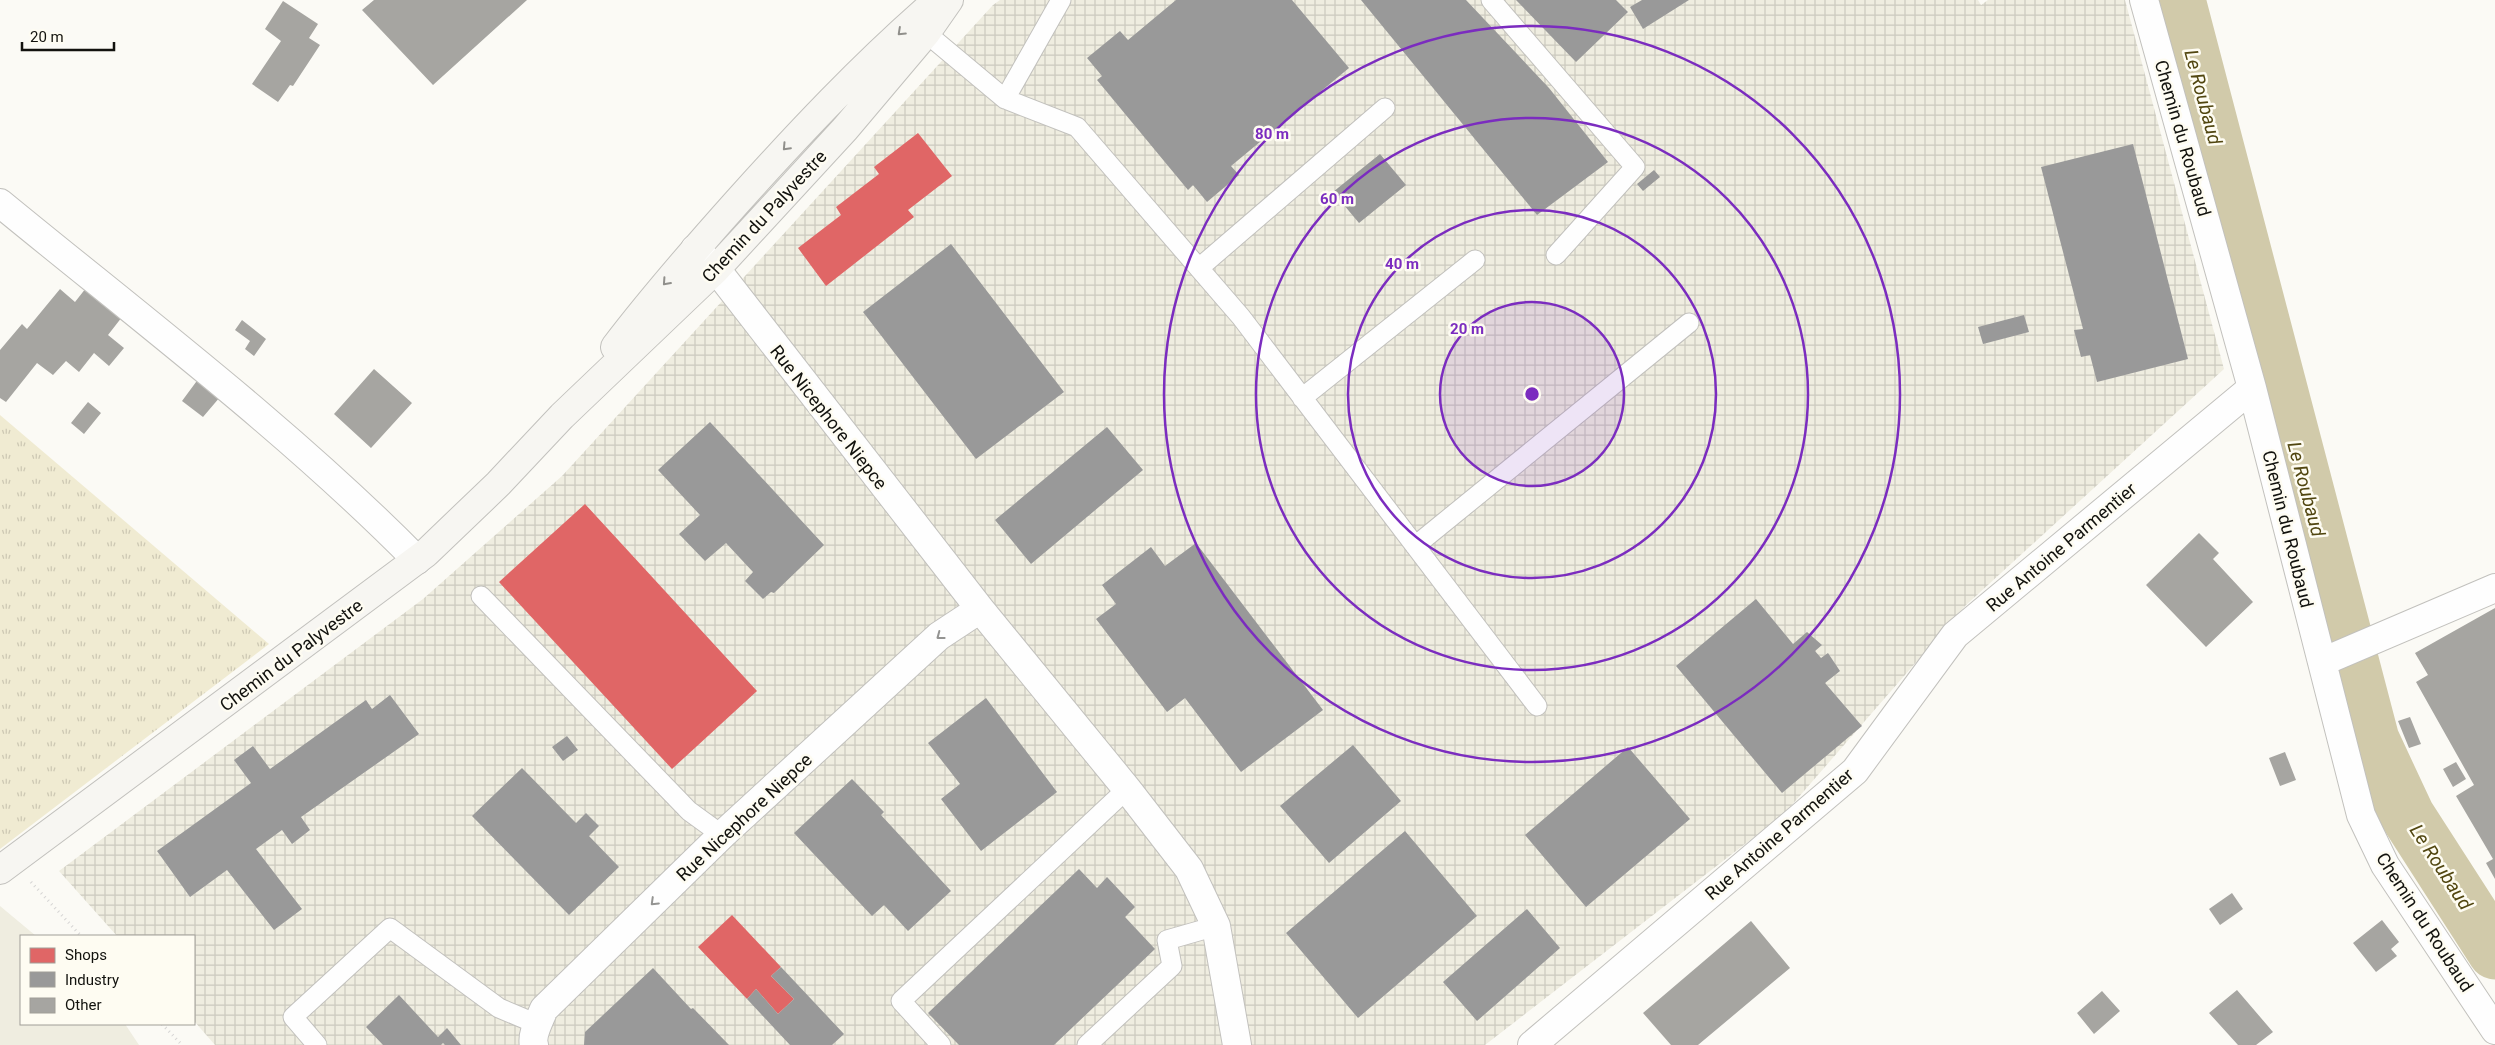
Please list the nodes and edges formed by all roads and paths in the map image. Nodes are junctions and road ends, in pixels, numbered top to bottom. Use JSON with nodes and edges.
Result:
{"nodes":[{"id":1,"x":937,"y":0,"type":"edge"},
{"id":2,"x":950,"y":0,"type":"edge"},
{"id":3,"x":1061,"y":0,"type":"edge"},
{"id":4,"x":1491,"y":0,"type":"edge"},
{"id":5,"x":2144,"y":0,"type":"edge"},
{"id":6,"x":926,"y":33,"type":"junction"},
{"id":7,"x":1005,"y":99,"type":"junction"},
{"id":8,"x":1385,"y":108,"type":"dead end"},
{"id":9,"x":0,"y":203,"type":"edge"},
{"id":10,"x":695,"y":249,"type":"junction"},
{"id":11,"x":1556,"y":255,"type":"dead end"},
{"id":12,"x":1475,"y":260,"type":"dead end"},
{"id":13,"x":1199,"y":268,"type":"junction"},
{"id":14,"x":716,"y":269,"type":"junction"},
{"id":15,"x":1689,"y":323,"type":"dead end"},
{"id":16,"x":2252,"y":388,"type":"junction"},
{"id":17,"x":1302,"y":398,"type":"junction"},
{"id":18,"x":562,"y":416,"type":"junction"},
{"id":19,"x":1415,"y":546,"type":"junction"},
{"id":20,"x":417,"y":560,"type":"junction"},
{"id":21,"x":2495,"y":588,"type":"edge"},
{"id":22,"x":481,"y":596,"type":"dead end"},
{"id":23,"x":980,"y":609,"type":"junction"},
{"id":24,"x":2323,"y":662,"type":"junction"},
{"id":25,"x":1537,"y":706,"type":"dead end"},
{"id":26,"x":1127,"y":789,"type":"junction"},
{"id":27,"x":722,"y":835,"type":"junction"},
{"id":28,"x":7,"y":865,"type":"edge"},
{"id":29,"x":1216,"y":926,"type":"junction"},
{"id":30,"x":81,"y":935,"type":"edge"},
{"id":31,"x":163,"y":1025,"type":"edge"},
{"id":32,"x":2495,"y":1030,"type":"edge"},
{"id":33,"x":536,"y":1034,"type":"edge"},
{"id":34,"x":182,"y":1045,"type":"edge"},
{"id":35,"x":317,"y":1045,"type":"edge"},
{"id":36,"x":940,"y":1045,"type":"edge"},
{"id":37,"x":1088,"y":1045,"type":"edge"},
{"id":38,"x":1237,"y":1045,"type":"edge"},
{"id":39,"x":1532,"y":1045,"type":"edge"}],
"edges":[{"from":1,"to":10,"type":"street","name":"Chemin du Palyvestre","one_way":true},
{"from":2,"to":6,"type":"street","name":"Chemin du Palyvestre"},
{"from":3,"to":7,"type":"lane"},
{"from":4,"to":11,"type":"lane"},
{"from":5,"to":16,"type":"street","name":"Chemin du Roubaud"},
{"from":6,"to":7,"type":"lane"},
{"from":6,"to":14,"type":"street","name":"Chemin du Palyvestre"},
{"from":7,"to":13,"type":"lane"},
{"from":8,"to":13,"type":"lane"},
{"from":9,"to":20,"type":"street"},
{"from":10,"to":14,"type":"street","name":"Rue Nicephore Niepce"},
{"from":10,"to":18,"type":"street","name":"Chemin du Palyvestre","one_way":true},
{"from":12,"to":17,"type":"lane"},
{"from":13,"to":17,"type":"lane"},
{"from":14,"to":18,"type":"street","name":"Chemin du Palyvestre"},
{"from":14,"to":23,"type":"street","name":"Rue Nicephore Niepce"},
{"from":15,"to":19,"type":"lane"},
{"from":16,"to":24,"type":"street","name":"Chemin du Roubaud"},
{"from":16,"to":39,"type":"street","name":"Rue Antoine Parmentier"},
{"from":17,"to":19,"type":"lane"},
{"from":18,"to":20,"type":"street","name":"Chemin du Palyvestre"},
{"from":19,"to":25,"type":"lane"},
{"from":20,"to":28,"type":"street","name":"Chemin du Palyvestre"},
{"from":21,"to":24,"type":"street"},
{"from":22,"to":27,"type":"lane"},
{"from":23,"to":26,"type":"street","name":"Rue Nicephore Niepce"},
{"from":23,"to":27,"type":"street","name":"Rue Nicephore Niepce","one_way":true},
{"from":24,"to":32,"type":"street","name":"Chemin du Roubaud"},
{"from":26,"to":29,"type":"street","name":"Rue Nicephore Niepce"},
{"from":26,"to":36,"type":"lane"},
{"from":27,"to":33,"type":"street","name":"Rue Nicephore Niepce","one_way":true},
{"from":28,"to":30,"type":"path"},
{"from":29,"to":37,"type":"lane"},
{"from":29,"to":38,"type":"street","name":"Rue Nicephore Niepce"},
{"from":31,"to":34,"type":"path"},
{"from":33,"to":35,"type":"lane"}]}
